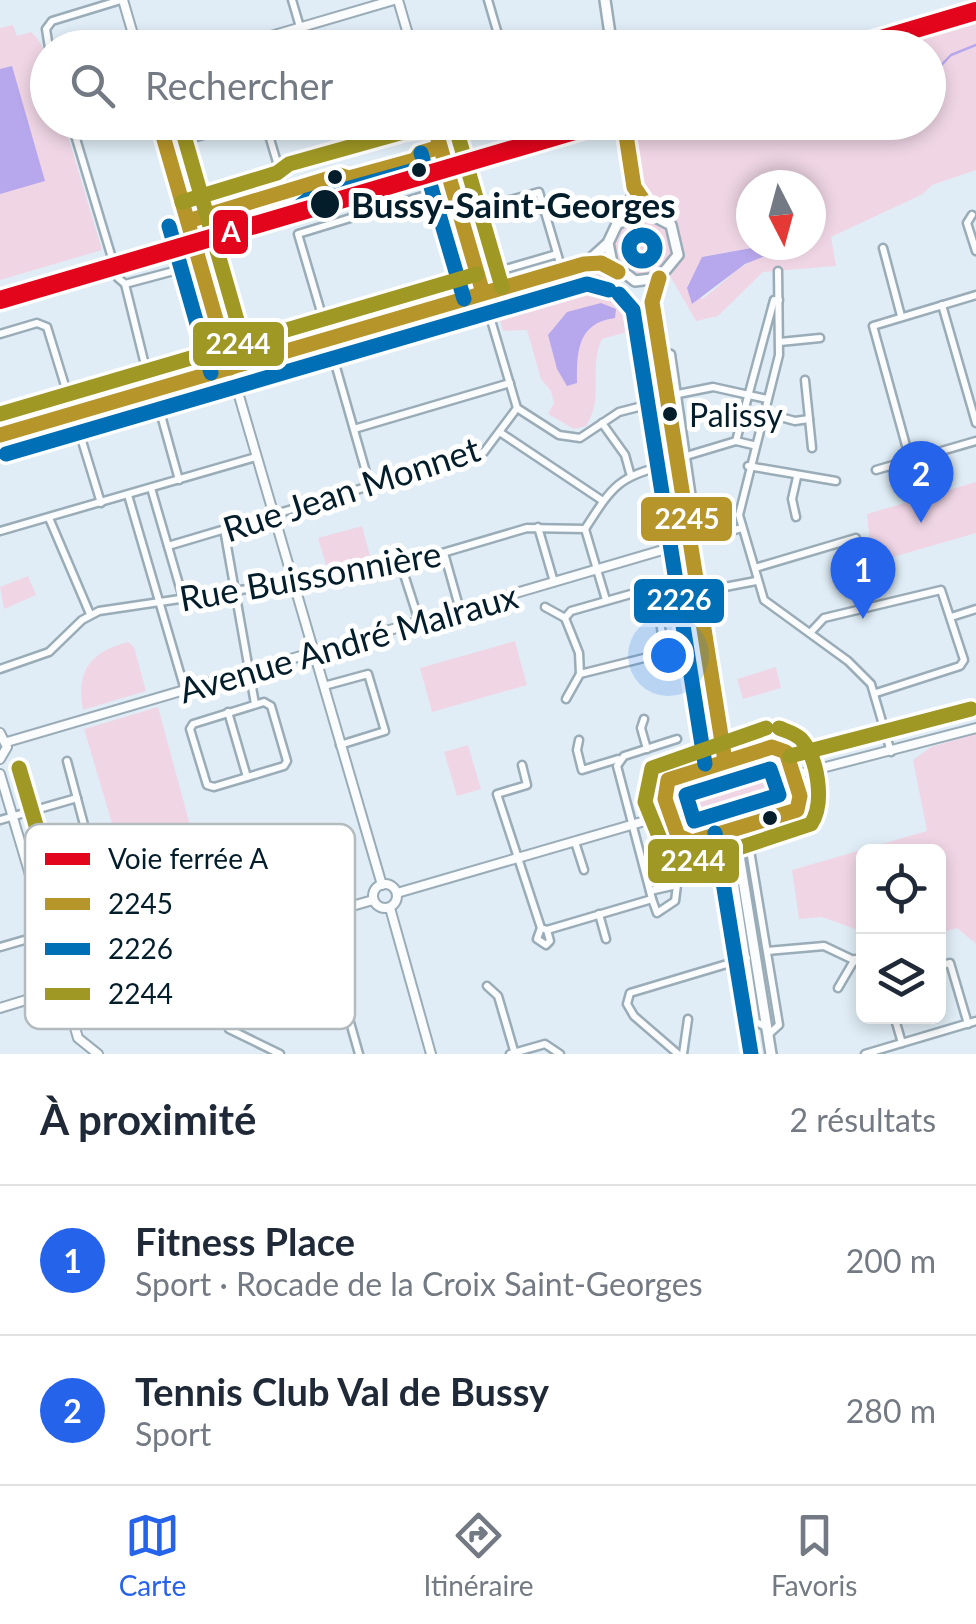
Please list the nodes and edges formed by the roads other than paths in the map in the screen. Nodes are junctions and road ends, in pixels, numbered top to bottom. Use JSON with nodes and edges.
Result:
{"nodes":[{"id":1,"x":122,"y":0,"type":"edge"},
{"id":2,"x":292,"y":0,"type":"edge"},
{"id":3,"x":396,"y":0,"type":"edge"},
{"id":4,"x":488,"y":0,"type":"edge"},
{"id":5,"x":605,"y":0,"type":"edge"},
{"id":6,"x":300,"y":27,"type":"junction"},
{"id":7,"x":48,"y":30,"type":"edge"},
{"id":8,"x":131,"y":30,"type":"edge"},
{"id":9,"x":291,"y":30,"type":"edge"},
{"id":10,"x":406,"y":30,"type":"edge"},
{"id":11,"x":497,"y":30,"type":"edge"},
{"id":12,"x":609,"y":30,"type":"edge"},
{"id":13,"x":76,"y":140,"type":"edge"},
{"id":14,"x":164,"y":140,"type":"edge"},
{"id":15,"x":186,"y":140,"type":"edge"},
{"id":16,"x":270,"y":140,"type":"edge"},
{"id":17,"x":439,"y":140,"type":"edge"},
{"id":18,"x":626,"y":140,"type":"edge"},
{"id":19,"x":166,"y":146,"type":"junction"},
{"id":20,"x":452,"y":187,"type":"junction"},
{"id":21,"x":634,"y":187,"type":"junction"},
{"id":22,"x":652,"y":213,"type":"junction"},
{"id":23,"x":460,"y":214,"type":"junction"},
{"id":24,"x":186,"y":215,"type":"junction"},
{"id":25,"x":628,"y":215,"type":"junction"},
{"id":26,"x":972,"y":215,"type":"dead end"},
{"id":27,"x":608,"y":243,"type":"junction"},
{"id":28,"x":882,"y":248,"type":"dead end"},
{"id":29,"x":976,"y":251,"type":"edge"},
{"id":30,"x":557,"y":254,"type":"junction"},
{"id":31,"x":200,"y":264,"type":"junction"},
{"id":32,"x":584,"y":264,"type":"junction"},
{"id":33,"x":562,"y":270,"type":"junction"},
{"id":34,"x":778,"y":271,"type":"dead end"},
{"id":35,"x":618,"y":272,"type":"junction"},
{"id":36,"x":478,"y":277,"type":"junction"},
{"id":37,"x":658,"y":278,"type":"junction"},
{"id":38,"x":635,"y":281,"type":"junction"},
{"id":39,"x":124,"y":284,"type":"junction"},
{"id":40,"x":483,"y":294,"type":"junction"},
{"id":41,"x":976,"y":295,"type":"edge"},
{"id":42,"x":779,"y":300,"type":"junction"},
{"id":43,"x":652,"y":302,"type":"junction"},
{"id":44,"x":942,"y":305,"type":"junction"},
{"id":45,"x":902,"y":316,"type":"junction"},
{"id":46,"x":324,"y":322,"type":"junction"},
{"id":47,"x":0,"y":334,"type":"edge"},
{"id":48,"x":656,"y":334,"type":"junction"},
{"id":49,"x":820,"y":338,"type":"dead end"},
{"id":50,"x":328,"y":339,"type":"junction"},
{"id":51,"x":780,"y":342,"type":"junction"},
{"id":52,"x":659,"y":350,"type":"junction"},
{"id":53,"x":225,"y":351,"type":"junction"},
{"id":54,"x":230,"y":368,"type":"junction"},
{"id":55,"x":148,"y":373,"type":"junction"},
{"id":56,"x":804,"y":380,"type":"dead end"},
{"id":57,"x":510,"y":383,"type":"junction"},
{"id":58,"x":235,"y":385,"type":"junction"},
{"id":59,"x":154,"y":390,"type":"junction"},
{"id":60,"x":678,"y":394,"type":"junction"},
{"id":61,"x":746,"y":395,"type":"junction"},
{"id":62,"x":69,"y":396,"type":"junction"},
{"id":63,"x":766,"y":400,"type":"junction"},
{"id":64,"x":658,"y":402,"type":"junction"},
{"id":65,"x":159,"y":408,"type":"junction"},
{"id":66,"x":518,"y":408,"type":"junction"},
{"id":67,"x":762,"y":412,"type":"junction"},
{"id":68,"x":74,"y":414,"type":"junction"},
{"id":69,"x":0,"y":416,"type":"edge"},
{"id":70,"x":809,"y":419,"type":"junction"},
{"id":71,"x":602,"y":423,"type":"junction"},
{"id":72,"x":976,"y":423,"type":"edge"},
{"id":73,"x":354,"y":428,"type":"junction"},
{"id":74,"x":80,"y":430,"type":"junction"},
{"id":75,"x":501,"y":433,"type":"junction"},
{"id":76,"x":0,"y":435,"type":"edge"},
{"id":77,"x":736,"y":441,"type":"junction"},
{"id":78,"x":976,"y":441,"type":"edge"},
{"id":79,"x":753,"y":448,"type":"junction"},
{"id":80,"x":812,"y":448,"type":"dead end"},
{"id":81,"x":0,"y":454,"type":"edge"},
{"id":82,"x":686,"y":456,"type":"junction"},
{"id":83,"x":256,"y":457,"type":"junction"},
{"id":84,"x":910,"y":460,"type":"junction"},
{"id":85,"x":668,"y":465,"type":"junction"},
{"id":86,"x":748,"y":466,"type":"junction"},
{"id":87,"x":876,"y":470,"type":"dead end"},
{"id":88,"x":630,"y":473,"type":"junction"},
{"id":89,"x":797,"y":477,"type":"junction"},
{"id":90,"x":179,"y":480,"type":"junction"},
{"id":91,"x":836,"y":482,"type":"dead end"},
{"id":92,"x":370,"y":486,"type":"junction"},
{"id":93,"x":151,"y":488,"type":"junction"},
{"id":94,"x":682,"y":492,"type":"junction"},
{"id":95,"x":128,"y":495,"type":"junction"},
{"id":96,"x":603,"y":501,"type":"junction"},
{"id":97,"x":101,"y":503,"type":"junction"},
{"id":98,"x":273,"y":514,"type":"junction"},
{"id":99,"x":686,"y":516,"type":"junction"},
{"id":100,"x":796,"y":517,"type":"dead end"},
{"id":101,"x":48,"y":518,"type":"junction"},
{"id":102,"x":538,"y":527,"type":"junction"},
{"id":103,"x":224,"y":528,"type":"junction"},
{"id":104,"x":742,"y":528,"type":"junction"},
{"id":105,"x":586,"y":529,"type":"junction"},
{"id":106,"x":0,"y":531,"type":"edge"},
{"id":107,"x":856,"y":538,"type":"dead end"},
{"id":108,"x":690,"y":542,"type":"junction"},
{"id":109,"x":168,"y":546,"type":"junction"},
{"id":110,"x":444,"y":553,"type":"junction"},
{"id":111,"x":401,"y":566,"type":"junction"},
{"id":112,"x":754,"y":568,"type":"junction"},
{"id":113,"x":597,"y":570,"type":"junction"},
{"id":114,"x":756,"y":580,"type":"junction"},
{"id":115,"x":554,"y":582,"type":"junction"},
{"id":116,"x":294,"y":583,"type":"junction"},
{"id":117,"x":710,"y":590,"type":"dead end"},
{"id":118,"x":234,"y":591,"type":"junction"},
{"id":119,"x":183,"y":598,"type":"junction"},
{"id":120,"x":606,"y":600,"type":"junction"},
{"id":121,"x":159,"y":602,"type":"junction"},
{"id":122,"x":545,"y":607,"type":"dead end"},
{"id":123,"x":976,"y":609,"type":"edge"},
{"id":124,"x":460,"y":610,"type":"junction"},
{"id":125,"x":90,"y":614,"type":"junction"},
{"id":126,"x":690,"y":615,"type":"dead end"},
{"id":127,"x":950,"y":617,"type":"junction"},
{"id":128,"x":566,"y":618,"type":"junction"},
{"id":129,"x":660,"y":619,"type":"junction"},
{"id":130,"x":419,"y":622,"type":"junction"},
{"id":131,"x":810,"y":633,"type":"junction"},
{"id":132,"x":314,"y":652,"type":"junction"},
{"id":133,"x":0,"y":670,"type":"edge"},
{"id":134,"x":247,"y":672,"type":"junction"},
{"id":135,"x":580,"y":674,"type":"junction"},
{"id":136,"x":324,"y":686,"type":"junction"},
{"id":137,"x":185,"y":690,"type":"junction"},
{"id":138,"x":876,"y":693,"type":"junction"},
{"id":139,"x":566,"y":699,"type":"dead end"},
{"id":140,"x":255,"y":704,"type":"junction"},
{"id":141,"x":228,"y":712,"type":"junction"},
{"id":142,"x":644,"y":719,"type":"dead end"},
{"id":143,"x":976,"y":728,"type":"edge"},
{"id":144,"x":0,"y":734,"type":"edge"},
{"id":145,"x":678,"y":739,"type":"dead end"},
{"id":146,"x":580,"y":740,"type":"dead end"},
{"id":147,"x":7,"y":742,"type":"junction"},
{"id":148,"x":340,"y":745,"type":"junction"},
{"id":149,"x":647,"y":749,"type":"junction"},
{"id":150,"x":892,"y":754,"type":"junction"},
{"id":151,"x":0,"y":759,"type":"edge"},
{"id":152,"x":618,"y":759,"type":"junction"},
{"id":153,"x":66,"y":761,"type":"dead end"},
{"id":154,"x":724,"y":761,"type":"junction"},
{"id":155,"x":522,"y":765,"type":"dead end"},
{"id":156,"x":0,"y":774,"type":"edge"},
{"id":157,"x":795,"y":775,"type":"junction"},
{"id":158,"x":247,"y":777,"type":"junction"},
{"id":159,"x":77,"y":798,"type":"junction"},
{"id":160,"x":669,"y":814,"type":"junction"},
{"id":161,"x":12,"y":816,"type":"junction"},
{"id":162,"x":0,"y":820,"type":"edge"},
{"id":163,"x":83,"y":824,"type":"edge"},
{"id":164,"x":631,"y":825,"type":"junction"},
{"id":165,"x":736,"y":829,"type":"junction"},
{"id":166,"x":574,"y":842,"type":"junction"},
{"id":167,"x":518,"y":858,"type":"junction"},
{"id":168,"x":25,"y":860,"type":"edge"},
{"id":169,"x":584,"y":870,"type":"dead end"},
{"id":170,"x":382,"y":884,"type":"junction"},
{"id":171,"x":397,"y":893,"type":"junction"},
{"id":172,"x":651,"y":895,"type":"junction"},
{"id":173,"x":373,"y":900,"type":"junction"},
{"id":174,"x":355,"y":905,"type":"edge"},
{"id":175,"x":390,"y":908,"type":"junction"},
{"id":176,"x":599,"y":914,"type":"junction"},
{"id":177,"x":606,"y":939,"type":"dead end"},
{"id":178,"x":25,"y":941,"type":"edge"},
{"id":179,"x":0,"y":948,"type":"edge"},
{"id":180,"x":767,"y":952,"type":"junction"},
{"id":181,"x":747,"y":958,"type":"junction"},
{"id":182,"x":856,"y":959,"type":"joint"},
{"id":183,"x":946,"y":964,"type":"edge"},
{"id":184,"x":487,"y":986,"type":"dead end"},
{"id":185,"x":838,"y":988,"type":"dead end"},
{"id":186,"x":25,"y":1000,"type":"edge"},
{"id":187,"x":0,"y":1008,"type":"edge"},
{"id":188,"x":688,"y":1019,"type":"dead end"},
{"id":189,"x":972,"y":1022,"type":"edge"},
{"id":190,"x":896,"y":1024,"type":"edge"},
{"id":191,"x":75,"y":1029,"type":"edge"},
{"id":192,"x":232,"y":1029,"type":"edge"},
{"id":193,"x":351,"y":1029,"type":"edge"},
{"id":194,"x":768,"y":1031,"type":"junction"},
{"id":195,"x":902,"y":1043,"type":"junction"},
{"id":196,"x":98,"y":1054,"type":"edge"},
{"id":197,"x":280,"y":1054,"type":"edge"},
{"id":198,"x":359,"y":1054,"type":"edge"},
{"id":199,"x":432,"y":1054,"type":"edge"},
{"id":200,"x":513,"y":1054,"type":"edge"},
{"id":201,"x":560,"y":1054,"type":"edge"},
{"id":202,"x":681,"y":1054,"type":"edge"},
{"id":203,"x":772,"y":1054,"type":"edge"},
{"id":204,"x":865,"y":1054,"type":"edge"}],
"edges":[{"from":1,"to":7,"type":"street"},
{"from":1,"to":8,"type":"street"},
{"from":2,"to":6,"type":"street"},
{"from":3,"to":6,"type":"street"},
{"from":3,"to":10,"type":"street"},
{"from":4,"to":11,"type":"street"},
{"from":5,"to":12,"type":"main road"},
{"from":6,"to":9,"type":"street"},
{"from":13,"to":39,"type":"street"},
{"from":14,"to":19,"type":"street"},
{"from":15,"to":19,"type":"street"},
{"from":16,"to":24,"type":"street"},
{"from":17,"to":20,"type":"street"},
{"from":18,"to":21,"type":"main road"},
{"from":19,"to":24,"type":"street"},
{"from":20,"to":23,"type":"street"},
{"from":20,"to":46,"type":"street"},
{"from":21,"to":22,"type":"main road"},
{"from":21,"to":25,"type":"main road"},
{"from":22,"to":25,"type":"main road"},
{"from":22,"to":37,"type":"main road"},
{"from":23,"to":30,"type":"street"},
{"from":23,"to":36,"type":"street"},
{"from":24,"to":31,"type":"street"},
{"from":25,"to":27,"type":"main road"},
{"from":26,"to":29,"type":"street"},
{"from":27,"to":32,"type":"main road"},
{"from":27,"to":35,"type":"main road"},
{"from":28,"to":45,"type":"street"},
{"from":30,"to":33,"type":"street"},
{"from":30,"to":36,"type":"street"},
{"from":31,"to":39,"type":"street"},
{"from":31,"to":53,"type":"street"},
{"from":32,"to":33,"type":"main road"},
{"from":32,"to":35,"type":"main road"},
{"from":33,"to":40,"type":"main road"},
{"from":34,"to":42,"type":"street"},
{"from":35,"to":38,"type":"main road"},
{"from":36,"to":40,"type":"street"},
{"from":36,"to":46,"type":"street"},
{"from":37,"to":38,"type":"main road"},
{"from":37,"to":43,"type":"main road"},
{"from":38,"to":43,"type":"main road"},
{"from":39,"to":55,"type":"street"},
{"from":40,"to":50,"type":"main road"},
{"from":40,"to":57,"type":"street"},
{"from":41,"to":44,"type":"street"},
{"from":42,"to":51,"type":"street"},
{"from":42,"to":61,"type":"street"},
{"from":43,"to":48,"type":"main road"},
{"from":44,"to":45,"type":"street"},
{"from":44,"to":72,"type":"street"},
{"from":45,"to":84,"type":"street"},
{"from":46,"to":50,"type":"street"},
{"from":47,"to":62,"type":"street"},
{"from":48,"to":52,"type":"main road"},
{"from":48,"to":64,"type":"street"},
{"from":49,"to":51,"type":"street"},
{"from":50,"to":54,"type":"main road"},
{"from":50,"to":73,"type":"street"},
{"from":51,"to":63,"type":"street"},
{"from":52,"to":60,"type":"street"},
{"from":52,"to":94,"type":"main road"},
{"from":53,"to":54,"type":"street"},
{"from":53,"to":55,"type":"street"},
{"from":54,"to":58,"type":"street"},
{"from":54,"to":59,"type":"main road"},
{"from":55,"to":62,"type":"street"},
{"from":56,"to":70,"type":"street"},
{"from":57,"to":66,"type":"street"},
{"from":57,"to":73,"type":"street"},
{"from":58,"to":65,"type":"street"},
{"from":58,"to":83,"type":"street"},
{"from":59,"to":65,"type":"street"},
{"from":59,"to":68,"type":"main road"},
{"from":60,"to":61,"type":"street"},
{"from":60,"to":82,"type":"street"},
{"from":61,"to":63,"type":"street"},
{"from":61,"to":77,"type":"street"},
{"from":62,"to":68,"type":"street"},
{"from":62,"to":69,"type":"street"},
{"from":63,"to":67,"type":"street"},
{"from":64,"to":71,"type":"street"},
{"from":64,"to":85,"type":"street"},
{"from":65,"to":74,"type":"street"},
{"from":65,"to":90,"type":"street"},
{"from":66,"to":71,"type":"street"},
{"from":66,"to":75,"type":"street","name":"Rue Jean Monnet"},
{"from":67,"to":70,"type":"street"},
{"from":67,"to":79,"type":"street"},
{"from":68,"to":74,"type":"street"},
{"from":68,"to":76,"type":"main road"},
{"from":70,"to":80,"type":"street"},
{"from":71,"to":88,"type":"street"},
{"from":73,"to":92,"type":"street"},
{"from":74,"to":81,"type":"street"},
{"from":74,"to":97,"type":"street"},
{"from":75,"to":92,"type":"street","name":"Rue Jean Monnet"},
{"from":75,"to":96,"type":"street"},
{"from":77,"to":79,"type":"street"},
{"from":77,"to":82,"type":"street"},
{"from":78,"to":84,"type":"street"},
{"from":79,"to":86,"type":"street"},
{"from":82,"to":99,"type":"street"},
{"from":83,"to":90,"type":"street"},
{"from":83,"to":98,"type":"street"},
{"from":84,"to":87,"type":"street"},
{"from":85,"to":88,"type":"street"},
{"from":85,"to":94,"type":"street"},
{"from":86,"to":89,"type":"street"},
{"from":86,"to":104,"type":"street"},
{"from":88,"to":96,"type":"street"},
{"from":89,"to":91,"type":"street"},
{"from":89,"to":100,"type":"street"},
{"from":90,"to":93,"type":"street"},
{"from":92,"to":98,"type":"street","name":"Rue Jean Monnet"},
{"from":93,"to":95,"type":"street"},
{"from":93,"to":109,"type":"street"},
{"from":94,"to":99,"type":"main road"},
{"from":95,"to":97,"type":"street"},
{"from":95,"to":121,"type":"street"},
{"from":96,"to":105,"type":"street"},
{"from":97,"to":101,"type":"street"},
{"from":98,"to":103,"type":"street","name":"Rue Jean Monnet"},
{"from":98,"to":116,"type":"street"},
{"from":99,"to":108,"type":"main road"},
{"from":101,"to":106,"type":"street"},
{"from":101,"to":125,"type":"street"},
{"from":102,"to":105,"type":"street","name":"Rue Buissonnière"},
{"from":102,"to":110,"type":"street","name":"Rue Buissonnière"},
{"from":102,"to":115,"type":"street"},
{"from":103,"to":109,"type":"street","name":"Rue Jean Monnet"},
{"from":103,"to":118,"type":"street"},
{"from":104,"to":108,"type":"street"},
{"from":104,"to":112,"type":"street"},
{"from":105,"to":113,"type":"street"},
{"from":107,"to":112,"type":"street"},
{"from":108,"to":113,"type":"street","name":"Avenue André Malraux"},
{"from":108,"to":154,"type":"main road"},
{"from":109,"to":119,"type":"street"},
{"from":110,"to":111,"type":"street","name":"Rue Buissonnière"},
{"from":110,"to":124,"type":"street"},
{"from":111,"to":116,"type":"street","name":"Rue Buissonnière"},
{"from":111,"to":130,"type":"street"},
{"from":112,"to":114,"type":"street"},
{"from":113,"to":115,"type":"street","name":"Avenue André Malraux"},
{"from":113,"to":120,"type":"street"},
{"from":114,"to":117,"type":"street"},
{"from":114,"to":131,"type":"street"},
{"from":115,"to":124,"type":"street","name":"Avenue André Malraux"},
{"from":116,"to":118,"type":"street","name":"Rue Buissonnière"},
{"from":116,"to":132,"type":"street"},
{"from":118,"to":119,"type":"street","name":"Rue Buissonnière"},
{"from":118,"to":134,"type":"street"},
{"from":119,"to":121,"type":"street","name":"Rue Buissonnière"},
{"from":120,"to":128,"type":"street"},
{"from":120,"to":129,"type":"street"},
{"from":121,"to":125,"type":"street","name":"Rue Buissonnière"},
{"from":121,"to":137,"type":"street"},
{"from":122,"to":128,"type":"street"},
{"from":123,"to":127,"type":"street"},
{"from":124,"to":130,"type":"street","name":"Avenue André Malraux"},
{"from":125,"to":133,"type":"street"},
{"from":126,"to":129,"type":"street"},
{"from":127,"to":131,"type":"street"},
{"from":127,"to":138,"type":"street"},
{"from":128,"to":135,"type":"street"},
{"from":129,"to":135,"type":"street"},
{"from":130,"to":132,"type":"street","name":"Avenue André Malraux"},
{"from":131,"to":138,"type":"street"},
{"from":132,"to":134,"type":"street","name":"Avenue André Malraux"},
{"from":132,"to":136,"type":"street"},
{"from":134,"to":137,"type":"street","name":"Avenue André Malraux"},
{"from":134,"to":140,"type":"street"},
{"from":135,"to":139,"type":"street"},
{"from":136,"to":148,"type":"street"},
{"from":136,"to":148,"type":"street"},
{"from":137,"to":147,"type":"street","name":"Avenue André Malraux"},
{"from":138,"to":150,"type":"street"},
{"from":140,"to":141,"type":"street"},
{"from":140,"to":158,"type":"street"},
{"from":141,"to":158,"type":"street"},
{"from":141,"to":158,"type":"street"},
{"from":142,"to":149,"type":"street"},
{"from":143,"to":150,"type":"street"},
{"from":144,"to":147,"type":"street"},
{"from":145,"to":149,"type":"street"},
{"from":146,"to":152,"type":"street"},
{"from":147,"to":151,"type":"street"},
{"from":148,"to":170,"type":"street"},
{"from":149,"to":152,"type":"street"},
{"from":150,"to":157,"type":"street"},
{"from":152,"to":164,"type":"street"},
{"from":153,"to":159,"type":"street"},
{"from":154,"to":157,"type":"main road"},
{"from":154,"to":160,"type":"main road"},
{"from":155,"to":167,"type":"street"},
{"from":156,"to":161,"type":"street"},
{"from":157,"to":165,"type":"main road"},
{"from":159,"to":161,"type":"street"},
{"from":159,"to":163,"type":"street"},
{"from":160,"to":164,"type":"street"},
{"from":160,"to":165,"type":"main road"},
{"from":161,"to":162,"type":"street"},
{"from":161,"to":168,"type":"street"},
{"from":164,"to":166,"type":"street"},
{"from":164,"to":172,"type":"street"},
{"from":165,"to":180,"type":"street"},
{"from":165,"to":181,"type":"street"},
{"from":165,"to":194,"type":"main road"},
{"from":166,"to":167,"type":"street"},
{"from":166,"to":169,"type":"street"},
{"from":167,"to":171,"type":"street"},
{"from":167,"to":176,"type":"street"},
{"from":170,"to":171,"type":"street"},
{"from":170,"to":173,"type":"street"},
{"from":171,"to":175,"type":"street"},
{"from":172,"to":172,"type":"street"},
{"from":172,"to":176,"type":"street"},
{"from":173,"to":174,"type":"street"},
{"from":173,"to":175,"type":"street"},
{"from":175,"to":199,"type":"street"},
{"from":176,"to":177,"type":"street"},
{"from":178,"to":179,"type":"street"},
{"from":180,"to":182,"type":"street"},
{"from":180,"to":194,"type":"street"},
{"from":181,"to":194,"type":"street"},
{"from":181,"to":202,"type":"street"},
{"from":182,"to":185,"type":"street"},
{"from":183,"to":189,"type":"street"},
{"from":184,"to":200,"type":"street"},
{"from":186,"to":187,"type":"street"},
{"from":188,"to":202,"type":"street"},
{"from":189,"to":195,"type":"street"},
{"from":190,"to":195,"type":"street"},
{"from":191,"to":196,"type":"street"},
{"from":192,"to":197,"type":"street"},
{"from":193,"to":198,"type":"street"},
{"from":194,"to":203,"type":"main road"},
{"from":195,"to":204,"type":"street"},
{"from":200,"to":201,"type":"street"}]}
